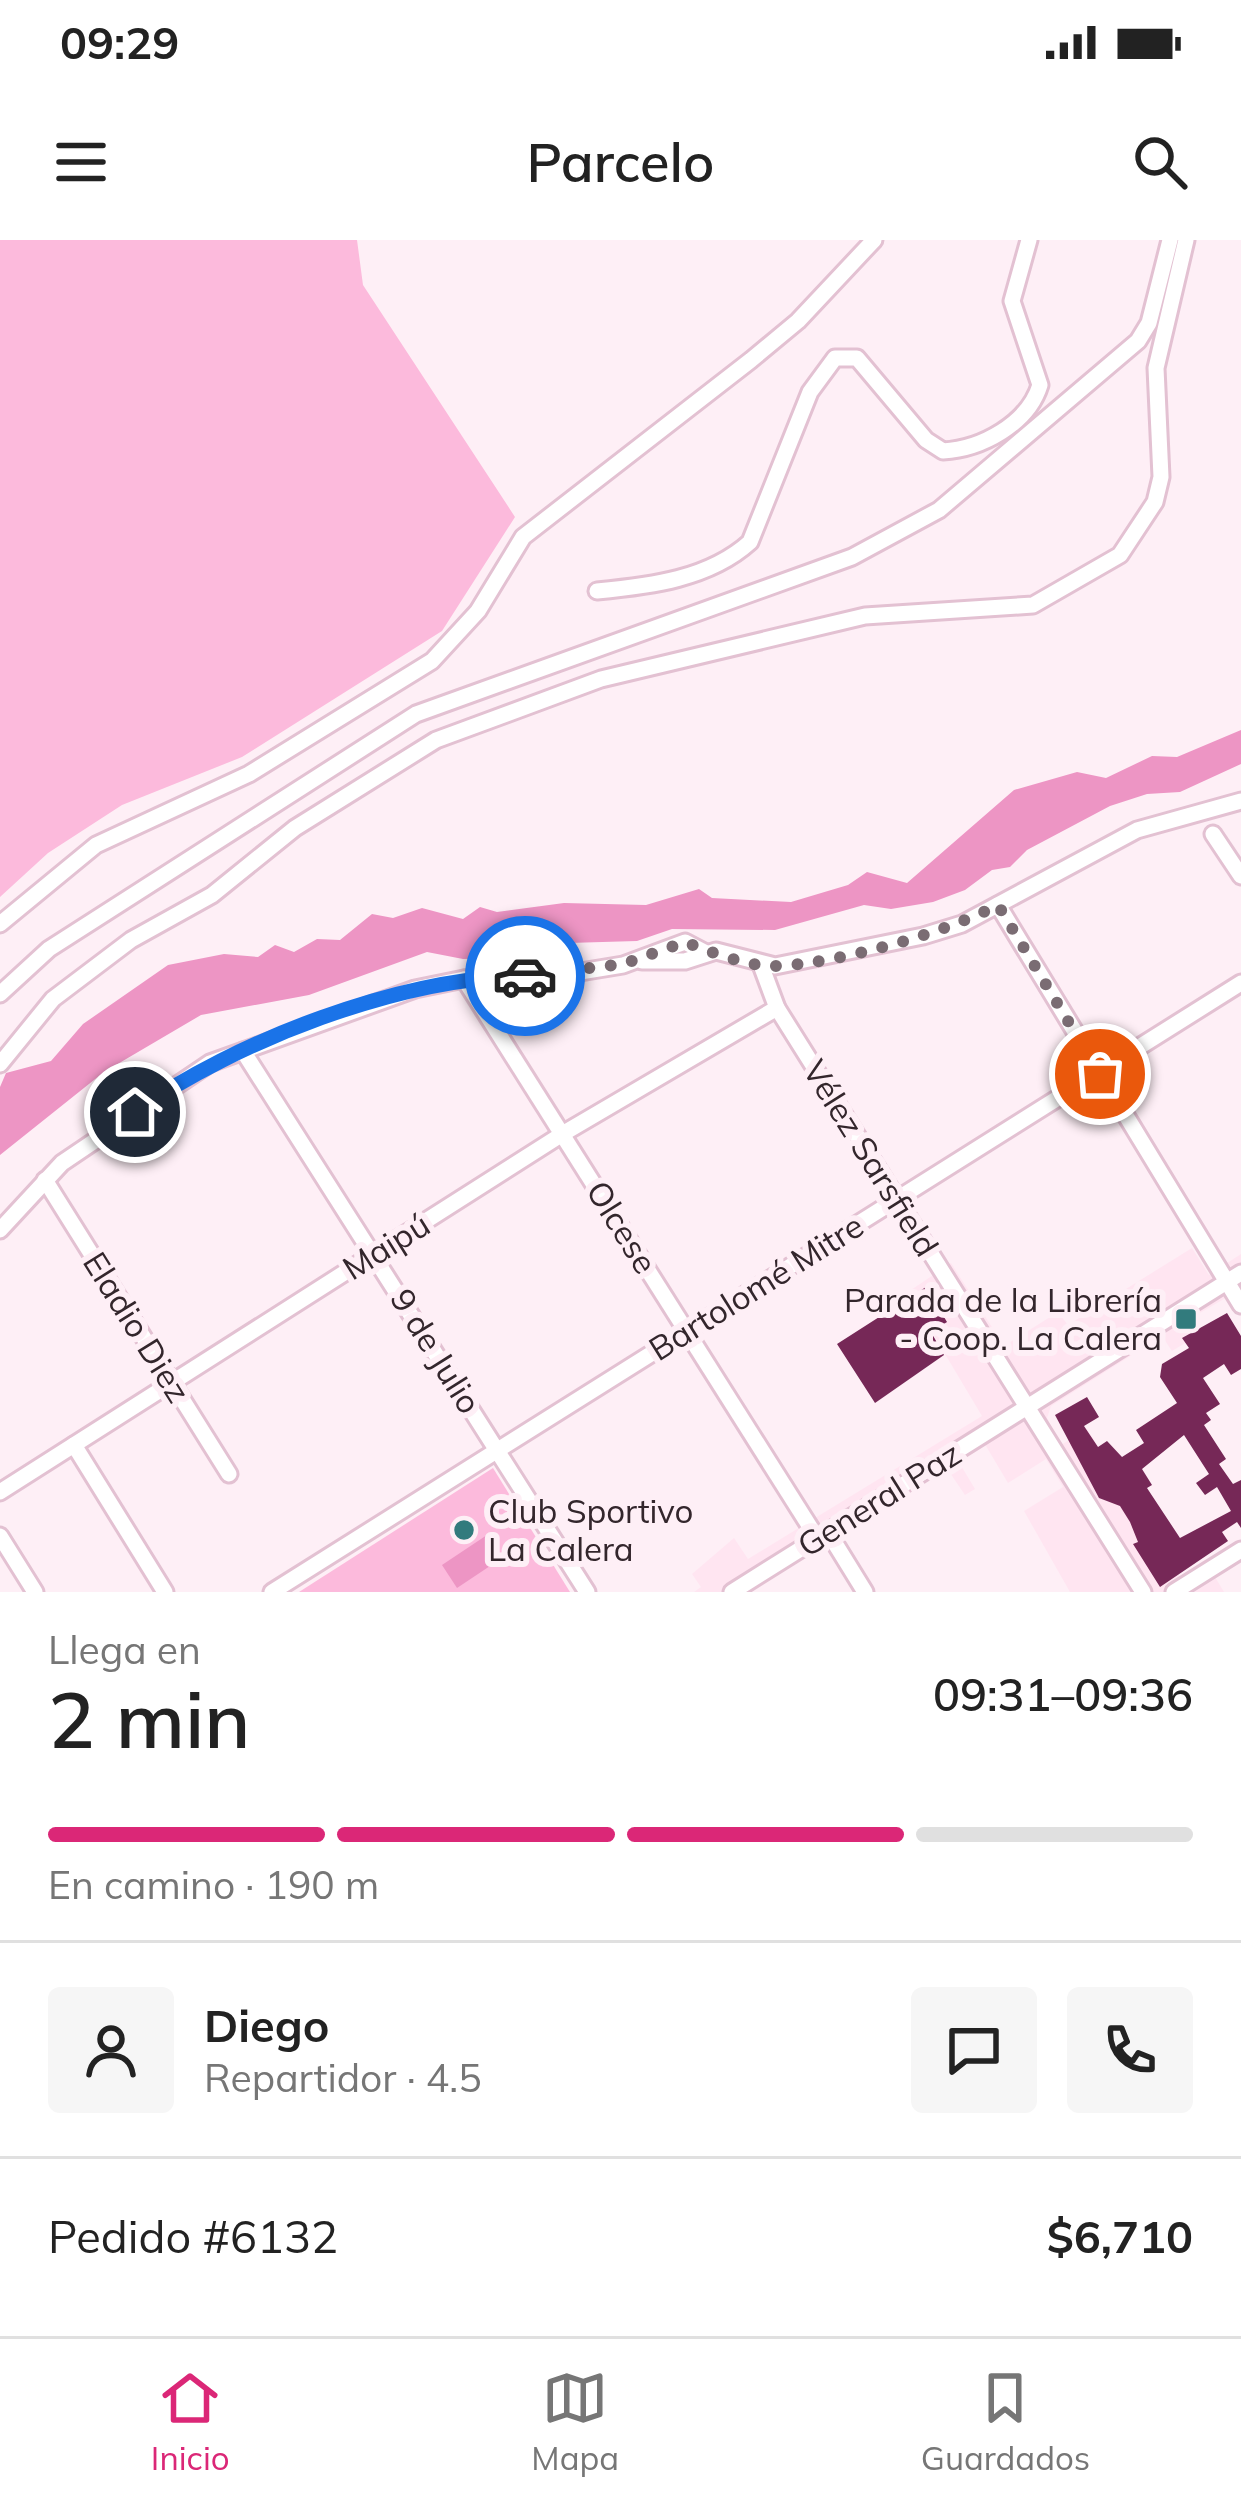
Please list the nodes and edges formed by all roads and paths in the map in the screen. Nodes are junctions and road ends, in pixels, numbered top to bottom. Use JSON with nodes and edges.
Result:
{"nodes":[{"id":1,"x":874,"y":240,"type":"edge"},
{"id":2,"x":1029,"y":240,"type":"edge"},
{"id":3,"x":1186,"y":240,"type":"edge"},
{"id":4,"x":1170,"y":251,"type":"edge"},
{"id":5,"x":597,"y":592,"type":"dead end"},
{"id":6,"x":1241,"y":801,"type":"edge"},
{"id":7,"x":1213,"y":833,"type":"dead end"},
{"id":8,"x":1241,"y":876,"type":"edge"},
{"id":9,"x":998,"y":905,"type":"junction"},
{"id":10,"x":0,"y":924,"type":"edge"},
{"id":11,"x":761,"y":965,"type":"junction"},
{"id":12,"x":464,"y":979,"type":"junction"},
{"id":13,"x":1241,"y":983,"type":"edge"},
{"id":14,"x":0,"y":994,"type":"edge"},
{"id":15,"x":777,"y":1008,"type":"junction"},
{"id":16,"x":243,"y":1051,"type":"junction"},
{"id":17,"x":0,"y":1064,"type":"edge"},
{"id":18,"x":1100,"y":1074,"type":"junction"},
{"id":19,"x":564,"y":1133,"type":"junction"},
{"id":20,"x":45,"y":1180,"type":"junction"},
{"id":21,"x":896,"y":1199,"type":"junction"},
{"id":22,"x":0,"y":1230,"type":"edge"},
{"id":23,"x":376,"y":1253,"type":"junction"},
{"id":24,"x":1234,"y":1277,"type":"edge"},
{"id":25,"x":1241,"y":1305,"type":"edge"},
{"id":26,"x":687,"y":1331,"type":"junction"},
{"id":27,"x":173,"y":1382,"type":"junction"},
{"id":28,"x":1027,"y":1407,"type":"junction"},
{"id":29,"x":74,"y":1445,"type":"junction"},
{"id":30,"x":497,"y":1449,"type":"junction"},
{"id":31,"x":229,"y":1474,"type":"dead end"},
{"id":32,"x":0,"y":1492,"type":"edge"},
{"id":33,"x":822,"y":1535,"type":"junction"},
{"id":34,"x":0,"y":1536,"type":"edge"},
{"id":35,"x":1241,"y":1550,"type":"edge"},
{"id":36,"x":34,"y":1592,"type":"edge"},
{"id":37,"x":165,"y":1592,"type":"edge"},
{"id":38,"x":272,"y":1592,"type":"edge"},
{"id":39,"x":587,"y":1592,"type":"edge"},
{"id":40,"x":732,"y":1592,"type":"edge"},
{"id":41,"x":865,"y":1592,"type":"edge"},
{"id":42,"x":1143,"y":1592,"type":"edge"},
{"id":43,"x":1174,"y":1592,"type":"edge"}],
"edges":[{"from":1,"to":10,"type":"street"},
{"from":2,"to":5,"type":"street"},
{"from":3,"to":4,"type":"street"},
{"from":4,"to":14,"type":"street"},
{"from":4,"to":17,"type":"street"},
{"from":6,"to":9,"type":"street"},
{"from":7,"to":8,"type":"street"},
{"from":9,"to":11,"type":"street"},
{"from":9,"to":18,"type":"street"},
{"from":11,"to":12,"type":"street"},
{"from":11,"to":15,"type":"street","name":"Vélez Sarsfield"},
{"from":12,"to":16,"type":"street"},
{"from":12,"to":19,"type":"street","name":"Olcese"},
{"from":13,"to":18,"type":"street","name":"Bartolomé Mitre"},
{"from":15,"to":19,"type":"street","name":"Maipú"},
{"from":15,"to":21,"type":"street","name":"Vélez Sarsfield"},
{"from":16,"to":20,"type":"street"},
{"from":16,"to":23,"type":"street","name":"9 de Julio"},
{"from":18,"to":21,"type":"street","name":"Bartolomé Mitre"},
{"from":18,"to":24,"type":"street"},
{"from":19,"to":23,"type":"street","name":"Maipú"},
{"from":19,"to":26,"type":"street","name":"Olcese"},
{"from":20,"to":22,"type":"street"},
{"from":20,"to":27,"type":"street","name":"Eladio Diez"},
{"from":21,"to":26,"type":"street","name":"Bartolomé Mitre"},
{"from":21,"to":28,"type":"street","name":"Vélez Sarsfield"},
{"from":23,"to":27,"type":"street","name":"Maipú"},
{"from":23,"to":30,"type":"street","name":"9 de Julio"},
{"from":24,"to":25,"type":"street"},
{"from":24,"to":28,"type":"street","name":"General Paz"},
{"from":26,"to":30,"type":"street","name":"Bartolomé Mitre"},
{"from":26,"to":33,"type":"street","name":"Olcese"},
{"from":27,"to":29,"type":"street","name":"Maipú"},
{"from":27,"to":31,"type":"street","name":"Eladio Diez"},
{"from":28,"to":33,"type":"street","name":"General Paz"},
{"from":28,"to":42,"type":"street","name":"Vélez Sarsfield"},
{"from":29,"to":32,"type":"street","name":"Maipú"},
{"from":29,"to":37,"type":"street"},
{"from":30,"to":38,"type":"street","name":"Bartolomé Mitre"},
{"from":30,"to":39,"type":"street","name":"9 de Julio"},
{"from":33,"to":40,"type":"street","name":"General Paz"},
{"from":33,"to":41,"type":"street","name":"Olcese"},
{"from":34,"to":36,"type":"street"},
{"from":35,"to":43,"type":"street"}]}
